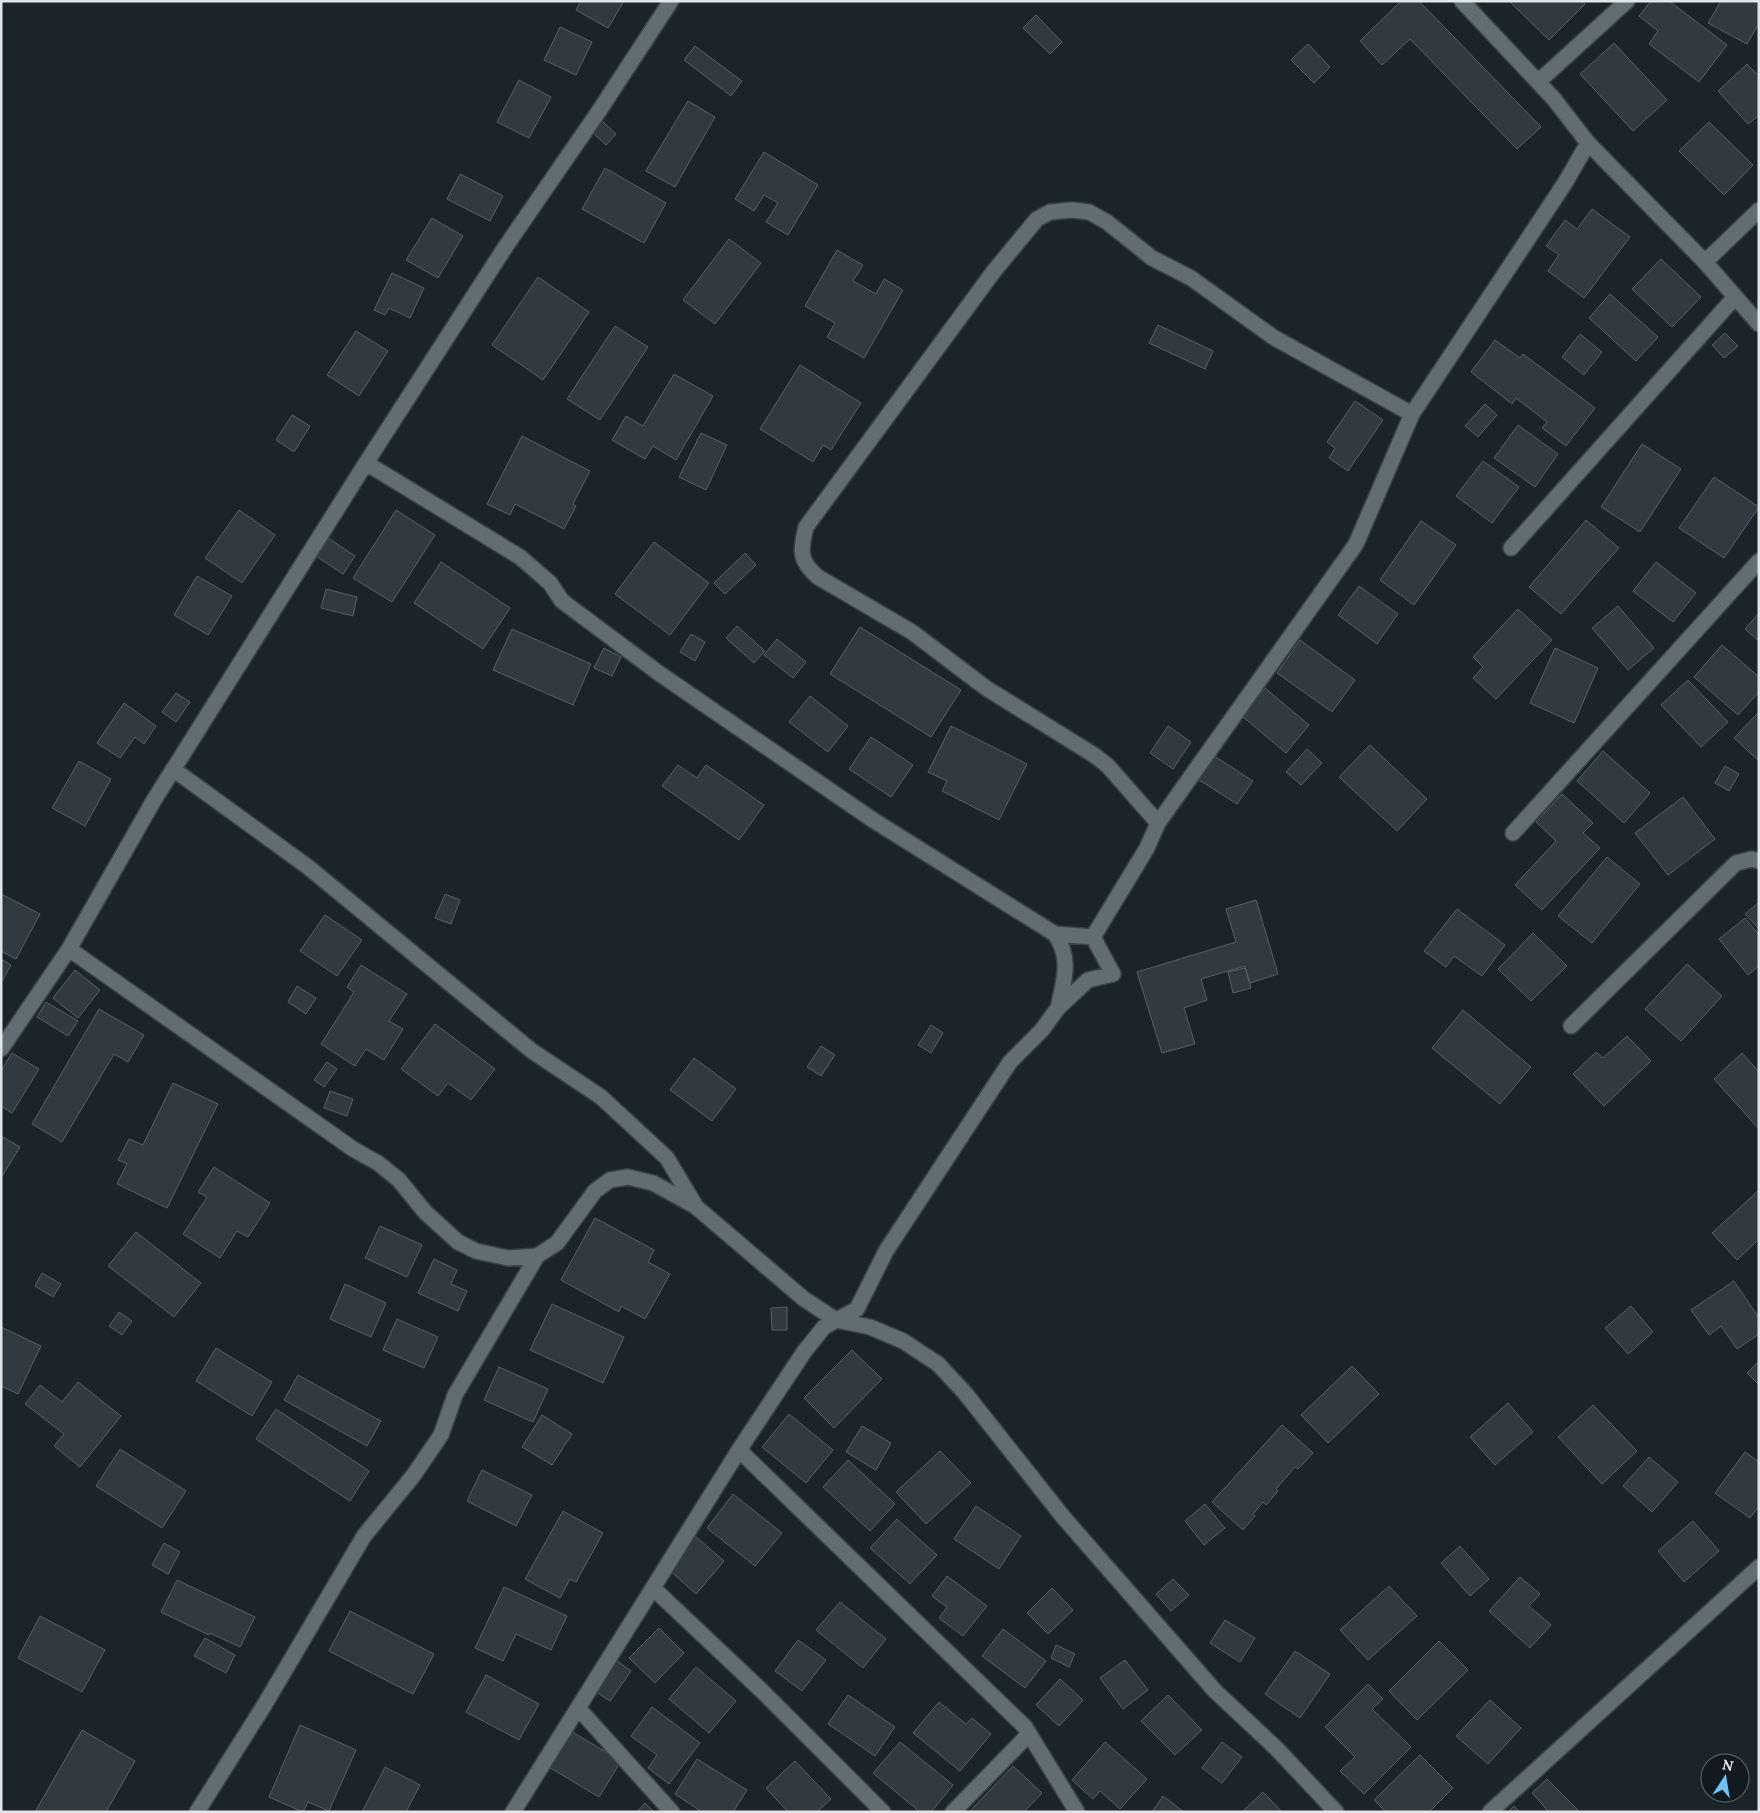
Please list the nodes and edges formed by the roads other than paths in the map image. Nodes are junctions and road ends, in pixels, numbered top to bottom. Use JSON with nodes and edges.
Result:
{"nodes":[{"id":1,"x":671,"y":1,"type":"edge"},
{"id":2,"x":1462,"y":1,"type":"edge"},
{"id":3,"x":1627,"y":1,"type":"edge"},
{"id":4,"x":1538,"y":82,"type":"junction"},
{"id":5,"x":1588,"y":143,"type":"junction"},
{"id":6,"x":1759,"y":210,"type":"edge"},
{"id":7,"x":1705,"y":262,"type":"junction"},
{"id":8,"x":1735,"y":297,"type":"junction"},
{"id":9,"x":1759,"y":324,"type":"edge"},
{"id":10,"x":1412,"y":414,"type":"junction"},
{"id":11,"x":366,"y":463,"type":"junction"},
{"id":12,"x":1511,"y":548,"type":"dead end"},
{"id":13,"x":1759,"y":561,"type":"edge"},
{"id":14,"x":173,"y":769,"type":"junction"},
{"id":15,"x":1158,"y":823,"type":"junction"},
{"id":16,"x":1513,"y":833,"type":"dead end"},
{"id":17,"x":1759,"y":861,"type":"edge"},
{"id":18,"x":1055,"y":934,"type":"junction"},
{"id":19,"x":1093,"y":936,"type":"junction"},
{"id":20,"x":68,"y":948,"type":"junction"},
{"id":21,"x":1058,"y":1008,"type":"junction"},
{"id":22,"x":1571,"y":1026,"type":"dead end"},
{"id":23,"x":1,"y":1049,"type":"edge"},
{"id":24,"x":695,"y":1206,"type":"junction"},
{"id":25,"x":538,"y":1256,"type":"junction"},
{"id":26,"x":836,"y":1320,"type":"junction"},
{"id":27,"x":739,"y":1450,"type":"junction"},
{"id":28,"x":1759,"y":1567,"type":"edge"},
{"id":29,"x":653,"y":1588,"type":"junction"},
{"id":30,"x":578,"y":1708,"type":"junction"},
{"id":31,"x":1029,"y":1734,"type":"junction"},
{"id":32,"x":197,"y":1812,"type":"edge"},
{"id":33,"x":513,"y":1812,"type":"edge"},
{"id":34,"x":672,"y":1812,"type":"edge"},
{"id":35,"x":883,"y":1812,"type":"edge"},
{"id":36,"x":953,"y":1812,"type":"edge"},
{"id":37,"x":1077,"y":1812,"type":"edge"},
{"id":38,"x":1336,"y":1812,"type":"edge"},
{"id":39,"x":1490,"y":1812,"type":"edge"}],
"edges":[{"from":1,"to":11,"type":"street"},
{"from":2,"to":4,"type":"street"},
{"from":3,"to":4,"type":"street"},
{"from":4,"to":5,"type":"street"},
{"from":5,"to":7,"type":"street"},
{"from":5,"to":10,"type":"street"},
{"from":6,"to":7,"type":"street"},
{"from":7,"to":8,"type":"street"},
{"from":8,"to":9,"type":"street"},
{"from":8,"to":12,"type":"street"},
{"from":10,"to":15,"type":"street"},
{"from":10,"to":15,"type":"street"},
{"from":11,"to":14,"type":"street"},
{"from":11,"to":18,"type":"street"},
{"from":13,"to":16,"type":"street"},
{"from":14,"to":20,"type":"street"},
{"from":14,"to":24,"type":"street"},
{"from":15,"to":19,"type":"street"},
{"from":17,"to":22,"type":"street"},
{"from":18,"to":19,"type":"street"},
{"from":18,"to":21,"type":"street"},
{"from":19,"to":21,"type":"street"},
{"from":20,"to":23,"type":"street"},
{"from":20,"to":25,"type":"street"},
{"from":21,"to":26,"type":"street"},
{"from":24,"to":25,"type":"street"},
{"from":24,"to":26,"type":"street"},
{"from":25,"to":32,"type":"street"},
{"from":26,"to":27,"type":"street"},
{"from":26,"to":38,"type":"street"},
{"from":27,"to":29,"type":"street"},
{"from":27,"to":31,"type":"street"},
{"from":28,"to":39,"type":"street"},
{"from":29,"to":30,"type":"street"},
{"from":29,"to":35,"type":"street"},
{"from":30,"to":33,"type":"street"},
{"from":30,"to":34,"type":"street"},
{"from":31,"to":36,"type":"street"},
{"from":31,"to":37,"type":"street"}]}
